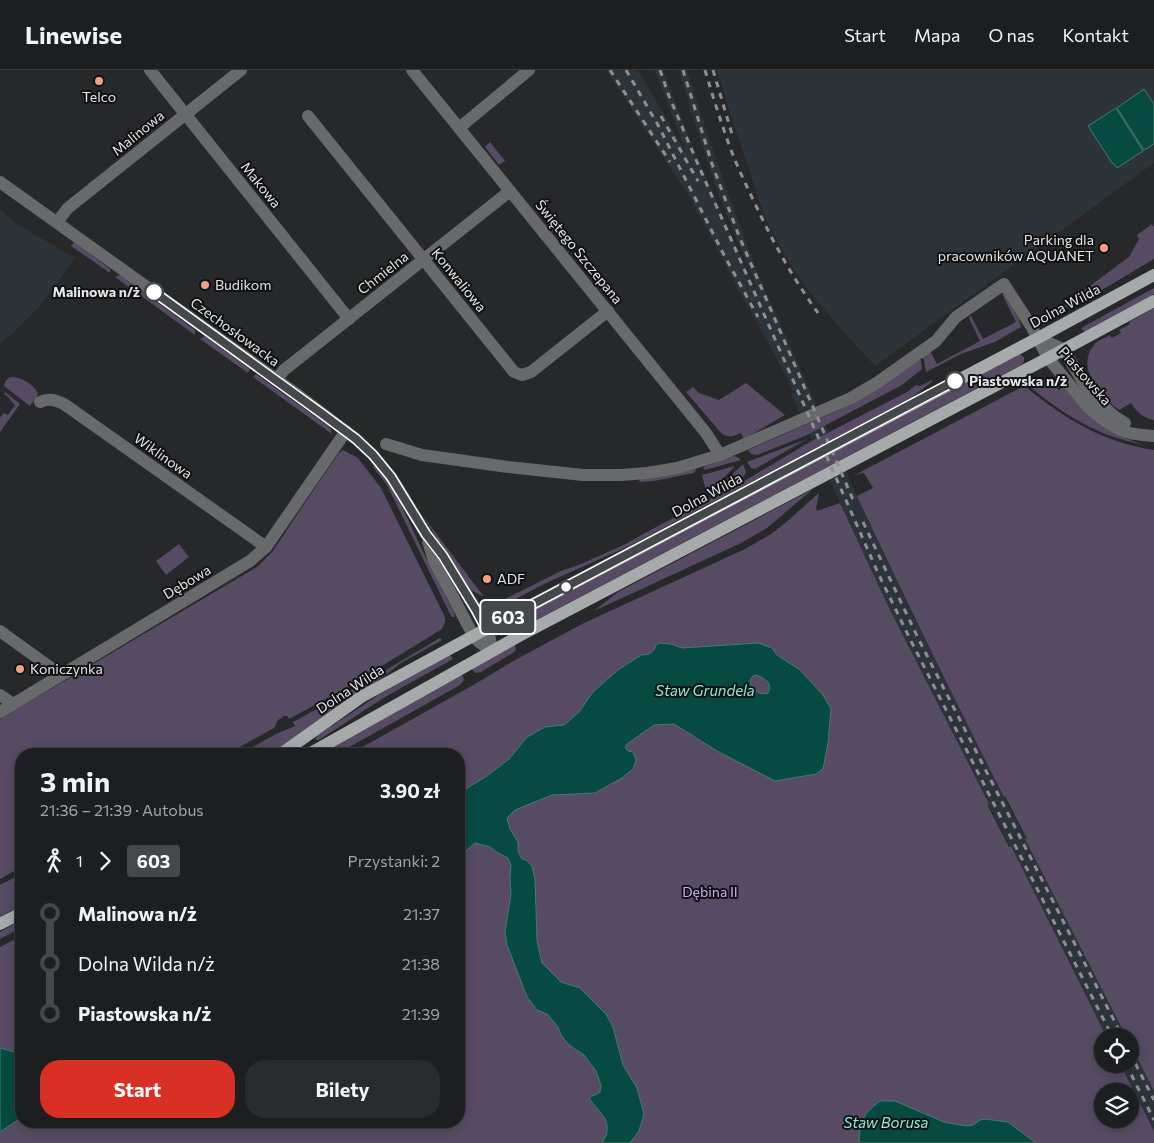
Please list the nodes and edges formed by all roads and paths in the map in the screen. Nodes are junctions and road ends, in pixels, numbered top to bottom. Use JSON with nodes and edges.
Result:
{"nodes":[{"id":1,"x":150,"y":70,"type":"edge"},
{"id":2,"x":242,"y":70,"type":"edge"},
{"id":3,"x":412,"y":70,"type":"edge"},
{"id":4,"x":530,"y":70,"type":"edge"},
{"id":5,"x":186,"y":114,"type":"junction"},
{"id":6,"x":308,"y":116,"type":"dead end"},
{"id":7,"x":459,"y":128,"type":"junction"},
{"id":8,"x":0,"y":182,"type":"edge"},
{"id":9,"x":510,"y":191,"type":"junction"},
{"id":10,"x":57,"y":222,"type":"junction"},
{"id":11,"x":424,"y":259,"type":"junction"},
{"id":12,"x":1154,"y":275,"type":"edge"},
{"id":13,"x":1154,"y":301,"type":"edge"},
{"id":14,"x":608,"y":311,"type":"junction"},
{"id":15,"x":349,"y":319,"type":"junction"},
{"id":16,"x":1038,"y":338,"type":"junction"},
{"id":17,"x":1063,"y":350,"type":"junction"},
{"id":18,"x":1048,"y":358,"type":"junction"},
{"id":19,"x":276,"y":380,"type":"junction"},
{"id":20,"x":40,"y":402,"type":"dead end"},
{"id":21,"x":346,"y":431,"type":"junction"},
{"id":22,"x":1149,"y":435,"type":"edge"},
{"id":23,"x":386,"y":444,"type":"dead end"},
{"id":24,"x":720,"y":455,"type":"junction"},
{"id":25,"x":426,"y":534,"type":"junction"},
{"id":26,"x":266,"y":547,"type":"junction"},
{"id":27,"x":486,"y":629,"type":"junction"},
{"id":28,"x":0,"y":631,"type":"edge"},
{"id":29,"x":474,"y":636,"type":"junction"},
{"id":30,"x":492,"y":651,"type":"junction"},
{"id":31,"x":61,"y":675,"type":"junction"},
{"id":32,"x":0,"y":694,"type":"edge"},
{"id":33,"x":13,"y":704,"type":"junction"},
{"id":34,"x":0,"y":712,"type":"edge"},
{"id":35,"x":289,"y":748,"type":"edge"},
{"id":36,"x":320,"y":748,"type":"edge"},
{"id":37,"x":15,"y":915,"type":"edge"},
{"id":38,"x":0,"y":924,"type":"edge"}],
"edges":[{"from":1,"to":5,"type":"street","name":"Makowa"},
{"from":2,"to":5,"type":"street","name":"Malinowa"},
{"from":3,"to":7,"type":"street","name":"Świętego Szczepana"},
{"from":4,"to":7,"type":"street"},
{"from":5,"to":10,"type":"street","name":"Malinowa"},
{"from":5,"to":15,"type":"street","name":"Makowa"},
{"from":6,"to":11,"type":"street","name":"Konwaliowa"},
{"from":7,"to":9,"type":"street","name":"Świętego Szczepana"},
{"from":8,"to":10,"type":"street","name":"Czechosłowacka"},
{"from":9,"to":11,"type":"street","name":"Chmielna"},
{"from":9,"to":14,"type":"street","name":"Świętego Szczepana"},
{"from":10,"to":19,"type":"street","name":"Czechosłowacka"},
{"from":11,"to":14,"type":"street","name":"Konwaliowa"},
{"from":11,"to":15,"type":"street","name":"Chmielna"},
{"from":12,"to":16,"type":"main road","name":"Dolna Wilda"},
{"from":13,"to":17,"type":"main road"},
{"from":14,"to":24,"type":"street","name":"Świętego Szczepana"},
{"from":15,"to":19,"type":"street","name":"Chmielna"},
{"from":16,"to":17,"type":"street","name":"Piastowska"},
{"from":16,"to":18,"type":"street","name":"Piastowska"},
{"from":16,"to":24,"type":"street","name":"Piastowska"},
{"from":16,"to":27,"type":"main road","name":"Dolna Wilda"},
{"from":17,"to":18,"type":"main road"},
{"from":17,"to":22,"type":"street","name":"Piastowska"},
{"from":18,"to":22,"type":"street","name":"Piastowska"},
{"from":18,"to":30,"type":"main road"},
{"from":19,"to":21,"type":"street","name":"Czechosłowacka"},
{"from":20,"to":26,"type":"street","name":"Wiklinowa"},
{"from":21,"to":25,"type":"street","name":"Czechosłowacka"},
{"from":21,"to":26,"type":"street","name":"Dębowa"},
{"from":23,"to":24,"type":"street"},
{"from":25,"to":27,"type":"street","name":"Czechosłowacka"},
{"from":25,"to":29,"type":"street","name":"Czechosłowacka"},
{"from":26,"to":31,"type":"street","name":"Dębowa"},
{"from":27,"to":29,"type":"main road","name":"Dolna Wilda"},
{"from":27,"to":30,"type":"street","name":"Czechosłowacka"},
{"from":28,"to":31,"type":"street"},
{"from":29,"to":30,"type":"street","name":"Czechosłowacka"},
{"from":29,"to":35,"type":"main road","name":"Dolna Wilda"},
{"from":30,"to":36,"type":"main road"},
{"from":31,"to":33,"type":"street","name":"Dębowa"},
{"from":32,"to":33,"type":"street"},
{"from":33,"to":34,"type":"street","name":"Dębowa"},
{"from":37,"to":38,"type":"main road"}]}
